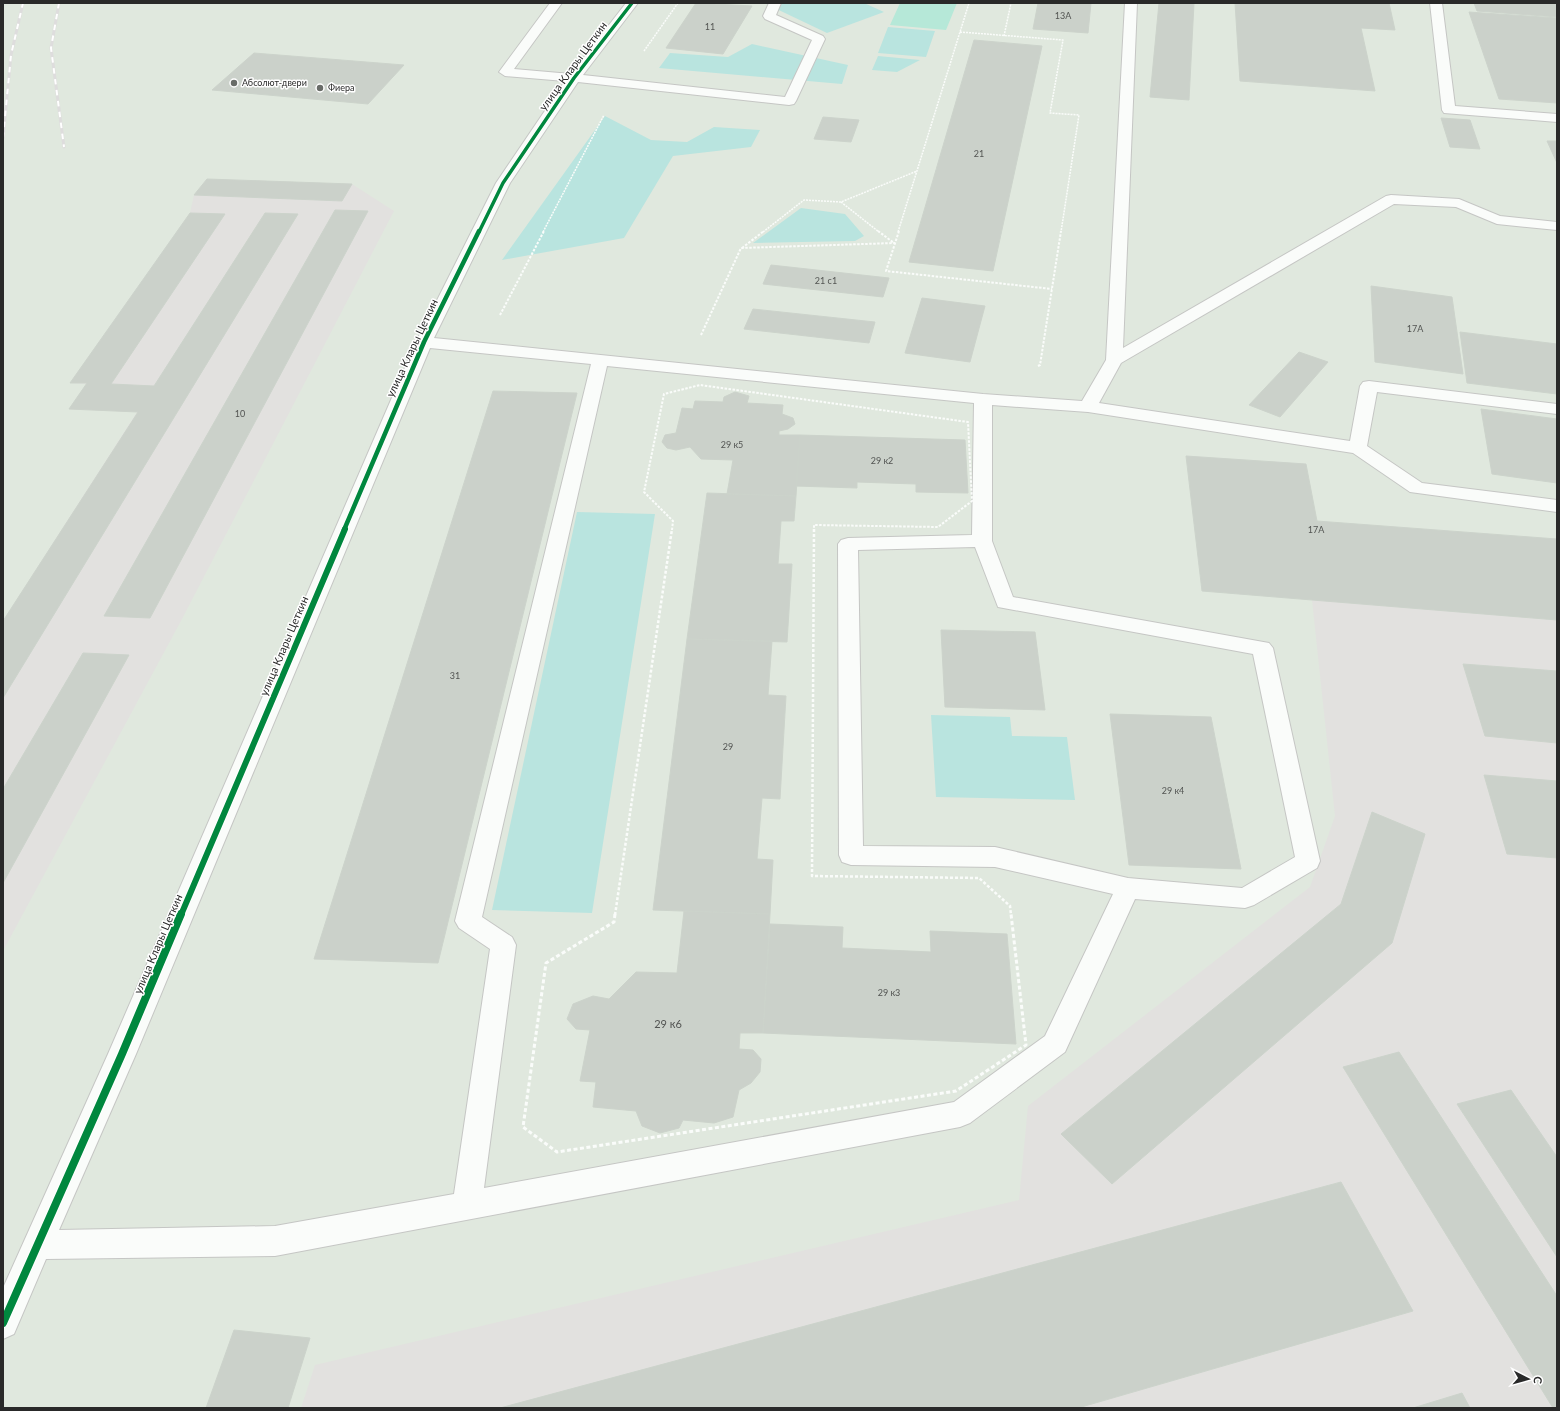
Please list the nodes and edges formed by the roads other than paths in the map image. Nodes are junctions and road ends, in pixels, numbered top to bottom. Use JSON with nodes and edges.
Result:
{"nodes":[{"id":1,"x":556,"y":3,"type":"edge"},
{"id":2,"x":632,"y":3,"type":"edge"},
{"id":3,"x":775,"y":3,"type":"edge"},
{"id":4,"x":1131,"y":3,"type":"edge"},
{"id":5,"x":1436,"y":3,"type":"edge"},
{"id":6,"x":574,"y":78,"type":"junction"},
{"id":7,"x":1557,"y":118,"type":"edge"},
{"id":8,"x":1557,"y":226,"type":"edge"},
{"id":9,"x":424,"y":342,"type":"junction"},
{"id":10,"x":1114,"y":360,"type":"junction"},
{"id":11,"x":600,"y":362,"type":"junction"},
{"id":12,"x":982,"y":399,"type":"junction"},
{"id":13,"x":1088,"y":407,"type":"junction"},
{"id":14,"x":1557,"y":409,"type":"edge"},
{"id":15,"x":1358,"y":448,"type":"junction"},
{"id":16,"x":1557,"y":506,"type":"edge"},
{"id":17,"x":982,"y":541,"type":"junction"},
{"id":18,"x":1128,"y":888,"type":"junction"},
{"id":19,"x":467,"y":1205,"type":"junction"},
{"id":20,"x":37,"y":1245,"type":"junction"},
{"id":21,"x":3,"y":1323,"type":"edge"}],
"edges":[{"from":1,"to":6,"type":"street"},
{"from":2,"to":6,"type":"street","name":"улица Клары Цеткин"},
{"from":3,"to":6,"type":"street"},
{"from":4,"to":10,"type":"street"},
{"from":5,"to":7,"type":"street"},
{"from":6,"to":9,"type":"street","name":"улица Клары Цеткин"},
{"from":8,"to":10,"type":"street"},
{"from":9,"to":11,"type":"street"},
{"from":9,"to":20,"type":"street","name":"улица Клары Цеткин"},
{"from":10,"to":13,"type":"street"},
{"from":11,"to":12,"type":"street"},
{"from":11,"to":19,"type":"street"},
{"from":12,"to":13,"type":"street"},
{"from":12,"to":17,"type":"street"},
{"from":13,"to":15,"type":"street"},
{"from":14,"to":15,"type":"street"},
{"from":15,"to":16,"type":"street"},
{"from":17,"to":18,"type":"street"},
{"from":17,"to":18,"type":"street"},
{"from":18,"to":19,"type":"street"},
{"from":19,"to":20,"type":"street"},
{"from":20,"to":21,"type":"street","name":"улица Клары Цеткин"}]}
